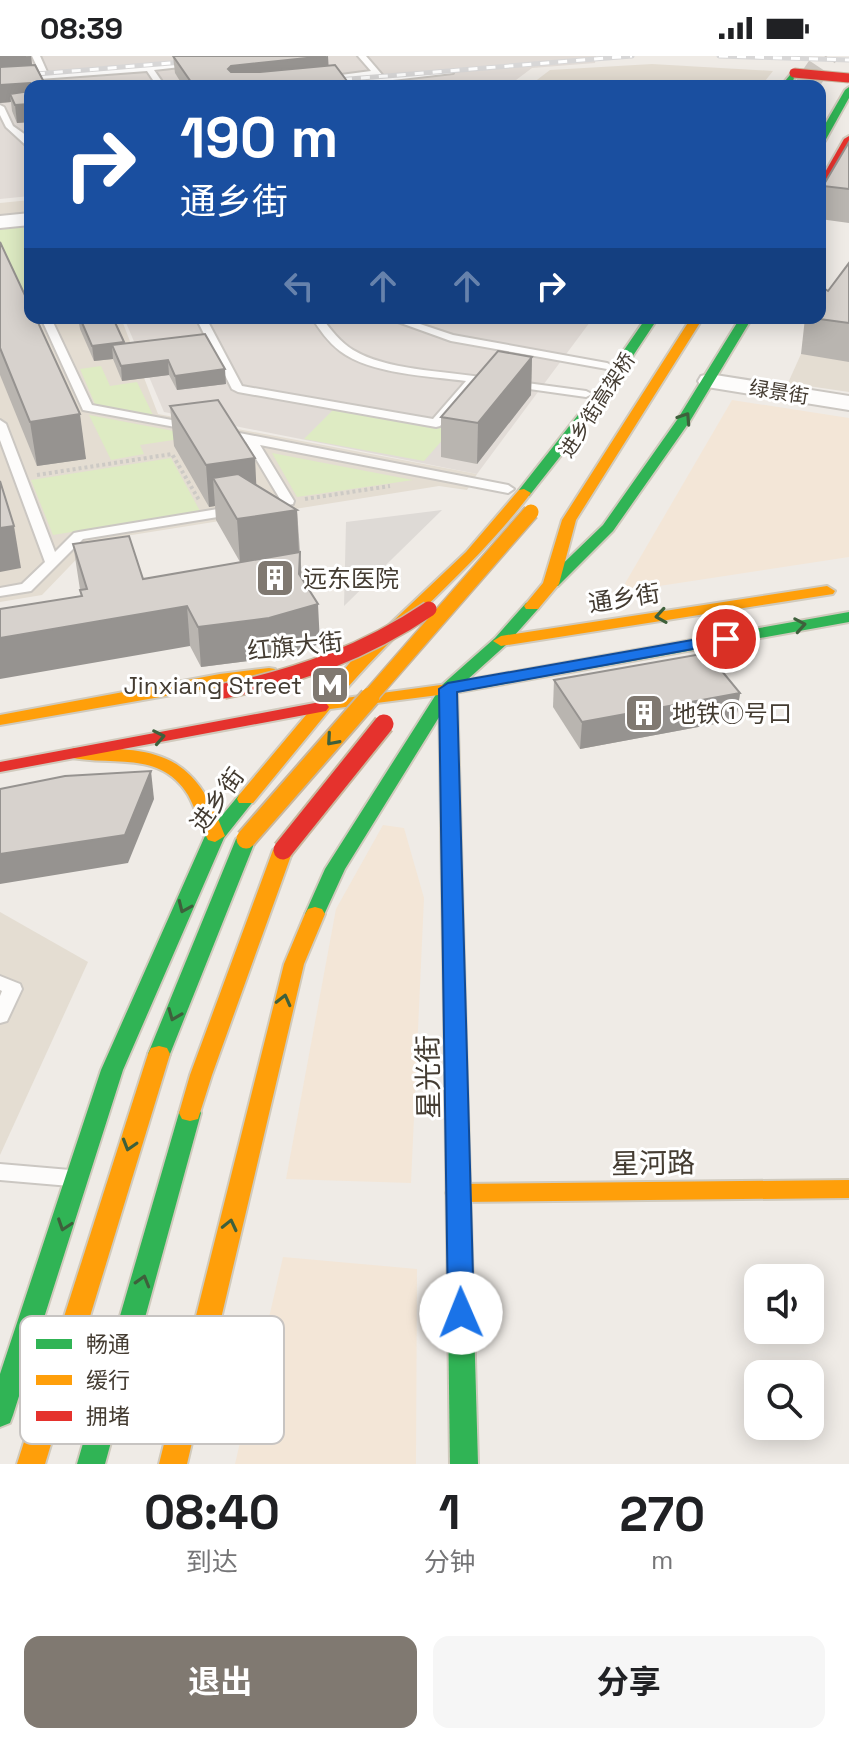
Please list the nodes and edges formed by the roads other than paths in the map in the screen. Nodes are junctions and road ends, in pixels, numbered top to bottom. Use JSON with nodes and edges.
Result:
{"nodes":[{"id":1,"x":36,"y":56,"type":"edge"},
{"id":2,"x":362,"y":56,"type":"edge"},
{"id":3,"x":838,"y":56,"type":"edge"},
{"id":4,"x":210,"y":64,"type":"edge"},
{"id":5,"x":849,"y":64,"type":"edge"},
{"id":6,"x":149,"y":68,"type":"junction"},
{"id":7,"x":449,"y":73,"type":"dead end"},
{"id":8,"x":45,"y":76,"type":"junction"},
{"id":9,"x":849,"y":78,"type":"edge"},
{"id":10,"x":789,"y":79,"type":"edge"},
{"id":11,"x":0,"y":80,"type":"edge"},
{"id":12,"x":157,"y":80,"type":"edge"},
{"id":13,"x":380,"y":80,"type":"edge"},
{"id":14,"x":822,"y":80,"type":"edge"},
{"id":15,"x":849,"y":90,"type":"edge"},
{"id":16,"x":826,"y":98,"type":"edge"},
{"id":17,"x":15,"y":106,"type":"edge"},
{"id":18,"x":0,"y":107,"type":"edge"},
{"id":19,"x":24,"y":126,"type":"edge"},
{"id":20,"x":10,"y":127,"type":"junction"},
{"id":21,"x":826,"y":130,"type":"edge"},
{"id":22,"x":24,"y":137,"type":"edge"},
{"id":23,"x":849,"y":139,"type":"edge"},
{"id":24,"x":826,"y":179,"type":"edge"},
{"id":25,"x":24,"y":220,"type":"edge"},
{"id":26,"x":0,"y":222,"type":"edge"},
{"id":27,"x":49,"y":324,"type":"edge"},
{"id":28,"x":204,"y":324,"type":"edge"},
{"id":29,"x":321,"y":324,"type":"edge"},
{"id":30,"x":410,"y":324,"type":"edge"},
{"id":31,"x":632,"y":324,"type":"edge"},
{"id":32,"x":648,"y":324,"type":"edge"},
{"id":33,"x":658,"y":324,"type":"edge"},
{"id":34,"x":676,"y":324,"type":"edge"},
{"id":35,"x":693,"y":324,"type":"edge"},
{"id":36,"x":742,"y":324,"type":"edge"},
{"id":37,"x":699,"y":359,"type":"dead end"},
{"id":38,"x":607,"y":366,"type":"junction"},
{"id":39,"x":474,"y":379,"type":"junction"},
{"id":40,"x":488,"y":381,"type":"edge"},
{"id":41,"x":709,"y":381,"type":"junction"},
{"id":42,"x":502,"y":383,"type":"edge"},
{"id":43,"x":586,"y":394,"type":"junction"},
{"id":44,"x":849,"y":403,"type":"edge"},
{"id":45,"x":0,"y":424,"type":"edge"},
{"id":46,"x":251,"y":440,"type":"junction"},
{"id":47,"x":508,"y":489,"type":"junction"},
{"id":48,"x":620,"y":509,"type":"junction"},
{"id":49,"x":531,"y":512,"type":"joint"},
{"id":50,"x":520,"y":553,"type":"dead end"},
{"id":51,"x":471,"y":555,"type":"junction"},
{"id":52,"x":52,"y":563,"type":"junction"},
{"id":53,"x":476,"y":574,"type":"junction"},
{"id":54,"x":551,"y":584,"type":"junction"},
{"id":55,"x":849,"y":587,"type":"edge"},
{"id":56,"x":0,"y":592,"type":"edge"},
{"id":57,"x":849,"y":617,"type":"edge"},
{"id":58,"x":501,"y":641,"type":"junction"},
{"id":59,"x":472,"y":646,"type":"dead end"},
{"id":60,"x":428,"y":652,"type":"dead end"},
{"id":61,"x":359,"y":663,"type":"junction"},
{"id":62,"x":421,"y":677,"type":"dead end"},
{"id":63,"x":448,"y":689,"type":"junction"},
{"id":64,"x":320,"y":707,"type":"junction"},
{"id":65,"x":0,"y":720,"type":"edge"},
{"id":66,"x":0,"y":734,"type":"edge"},
{"id":67,"x":74,"y":753,"type":"junction"},
{"id":68,"x":0,"y":767,"type":"edge"},
{"id":69,"x":215,"y":836,"type":"junction"},
{"id":70,"x":0,"y":982,"type":"edge"},
{"id":71,"x":0,"y":1016,"type":"edge"},
{"id":72,"x":0,"y":1172,"type":"edge"},
{"id":73,"x":79,"y":1179,"type":"junction"},
{"id":74,"x":849,"y":1189,"type":"edge"},
{"id":75,"x":458,"y":1193,"type":"junction"},
{"id":76,"x":33,"y":1316,"type":"edge"},
{"id":77,"x":76,"y":1316,"type":"edge"},
{"id":78,"x":133,"y":1316,"type":"edge"},
{"id":79,"x":209,"y":1316,"type":"edge"},
{"id":80,"x":20,"y":1355,"type":"edge"},
{"id":81,"x":0,"y":1415,"type":"edge"},
{"id":82,"x":37,"y":1444,"type":"edge"},
{"id":83,"x":97,"y":1444,"type":"edge"},
{"id":84,"x":178,"y":1444,"type":"edge"},
{"id":85,"x":31,"y":1464,"type":"edge"},
{"id":86,"x":91,"y":1464,"type":"edge"},
{"id":87,"x":173,"y":1464,"type":"edge"},
{"id":88,"x":464,"y":1464,"type":"edge"}],
"edges":[{"from":1,"to":8,"type":"lane"},
{"from":2,"to":13,"type":"lane"},
{"from":3,"to":14,"type":"main road"},
{"from":4,"to":6,"type":"lane"},
{"from":5,"to":16,"type":"main road"},
{"from":6,"to":8,"type":"lane"},
{"from":6,"to":12,"type":"lane"},
{"from":7,"to":13,"type":"lane"},
{"from":8,"to":11,"type":"lane"},
{"from":9,"to":10,"type":"main road","bridge":true},
{"from":15,"to":21,"type":"main road"},
{"from":17,"to":18,"type":"lane"},
{"from":18,"to":20,"type":"lane"},
{"from":19,"to":20,"type":"lane"},
{"from":20,"to":22,"type":"lane"},
{"from":23,"to":24,"type":"main road"},
{"from":25,"to":26,"type":"street"},
{"from":27,"to":46,"type":"lane"},
{"from":28,"to":39,"type":"lane"},
{"from":29,"to":39,"type":"lane"},
{"from":30,"to":38,"type":"lane"},
{"from":31,"to":38,"type":"main road"},
{"from":32,"to":51,"type":"main road","name":"进乡街"},
{"from":33,"to":49,"type":"main road","name":"进乡街高架桥"},
{"from":34,"to":50,"type":"main road","name":"进乡街高架桥"},
{"from":35,"to":54,"type":"main road"},
{"from":36,"to":41,"type":"main road"},
{"from":37,"to":48,"type":"main road"},
{"from":38,"to":43,"type":"main road"},
{"from":39,"to":40,"type":"lane"},
{"from":41,"to":44,"type":"street","name":"绿景街"},
{"from":48,"to":41,"type":"main road","one_way":true},
{"from":42,"to":43,"type":"lane"},
{"from":43,"to":47,"type":"main road"},
{"from":45,"to":52,"type":"lane"},
{"from":46,"to":47,"type":"lane"},
{"from":46,"to":52,"type":"lane"},
{"from":47,"to":51,"type":"main road"},
{"from":48,"to":54,"type":"main road"},
{"from":49,"to":53,"type":"main road","name":"进乡街","bridge":true},
{"from":51,"to":61,"type":"main road","name":"进乡街"},
{"from":52,"to":56,"type":"lane"},
{"from":53,"to":66,"type":"main road","bridge":true},
{"from":53,"to":77,"type":"main road","name":"进乡街","one_way":true,"bridge":true},
{"from":54,"to":58,"type":"main road"},
{"from":55,"to":58,"type":"main road","name":"通乡街","one_way":true},
{"from":63,"to":57,"type":"main road","one_way":true},
{"from":58,"to":59,"type":"main road"},
{"from":58,"to":63,"type":"main road"},
{"from":60,"to":61,"type":"main road","name":"红旗大街"},
{"from":61,"to":64,"type":"main road","name":"进乡街"},
{"from":61,"to":65,"type":"main road","name":"红旗大街"},
{"from":78,"to":62,"type":"main road","one_way":true,"bridge":true},
{"from":63,"to":64,"type":"main road"},
{"from":63,"to":75,"type":"main road","name":"星光街"},
{"from":79,"to":63,"type":"main road","one_way":true},
{"from":67,"to":64,"type":"main road","one_way":true},
{"from":64,"to":69,"type":"main road","name":"进乡街"},
{"from":67,"to":68,"type":"main road"},
{"from":67,"to":69,"type":"main road"},
{"from":69,"to":73,"type":"main road","name":"进乡街","one_way":true},
{"from":70,"to":71,"type":"lane"},
{"from":72,"to":73,"type":"lane"},
{"from":73,"to":76,"type":"main road","name":"进乡街","one_way":true},
{"from":74,"to":75,"type":"main road","name":"星河路"},
{"from":75,"to":88,"type":"main road","name":"星光街"},
{"from":80,"to":81,"type":"main road","name":"进乡街","one_way":true},
{"from":82,"to":85,"type":"main road","name":"进乡街","one_way":true,"bridge":true},
{"from":86,"to":83,"type":"main road","one_way":true,"bridge":true},
{"from":87,"to":84,"type":"main road","one_way":true}]}
